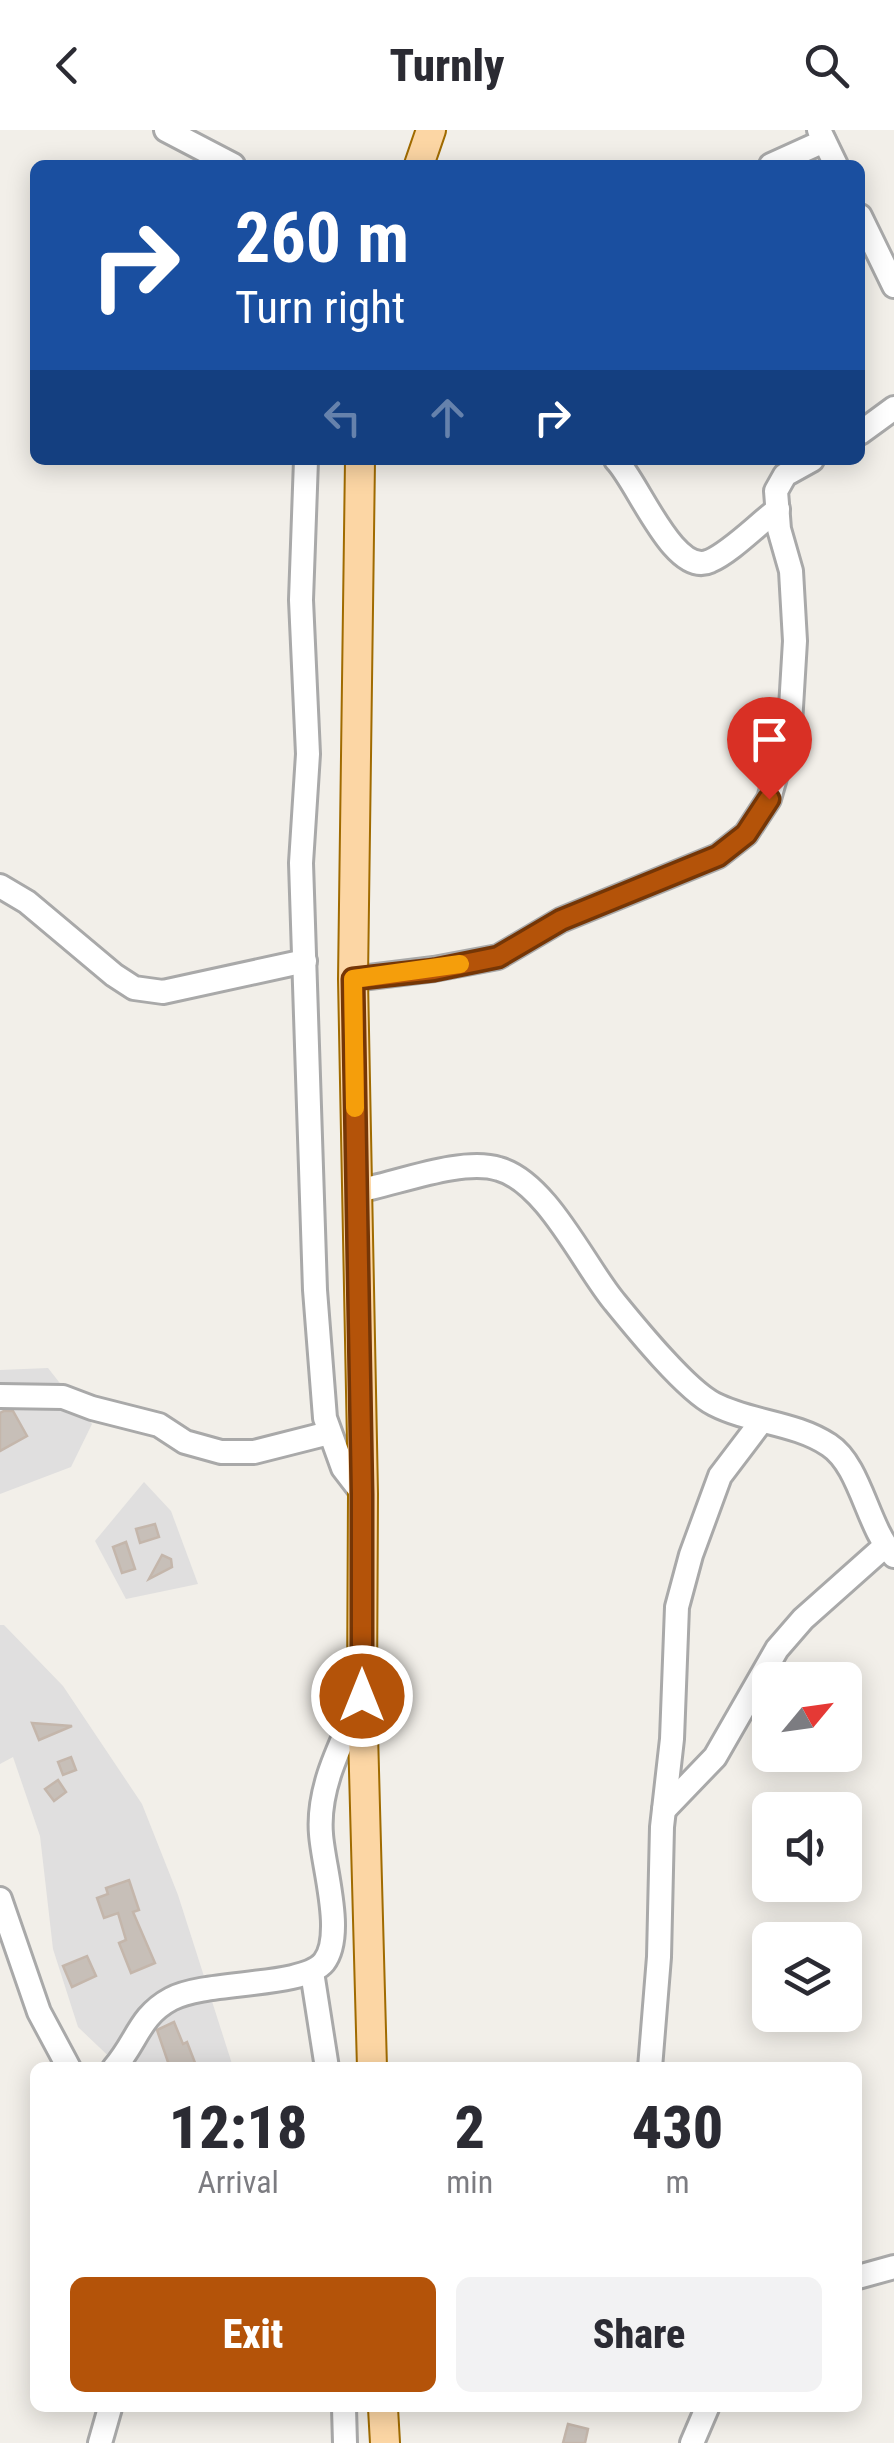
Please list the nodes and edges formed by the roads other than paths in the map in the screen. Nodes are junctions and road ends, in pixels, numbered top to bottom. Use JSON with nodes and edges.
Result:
{"nodes":[{"id":1,"x":166,"y":130,"type":"edge"},
{"id":2,"x":431,"y":130,"type":"edge"},
{"id":3,"x":822,"y":135,"type":"edge"},
{"id":4,"x":223,"y":160,"type":"edge"},
{"id":5,"x":421,"y":160,"type":"edge"},
{"id":6,"x":780,"y":160,"type":"edge"},
{"id":7,"x":834,"y":160,"type":"edge"},
{"id":8,"x":865,"y":226,"type":"edge"},
{"id":9,"x":894,"y":286,"type":"edge"},
{"id":10,"x":894,"y":408,"type":"edge"},
{"id":11,"x":865,"y":429,"type":"edge"},
{"id":12,"x":306,"y":465,"type":"edge"},
{"id":13,"x":360,"y":465,"type":"edge"},
{"id":14,"x":619,"y":465,"type":"edge"},
{"id":15,"x":803,"y":465,"type":"edge"},
{"id":16,"x":778,"y":509,"type":"junction"},
{"id":17,"x":0,"y":886,"type":"edge"},
{"id":18,"x":304,"y":961,"type":"junction"},
{"id":19,"x":353,"y":979,"type":"junction"},
{"id":20,"x":357,"y":1192,"type":"junction"},
{"id":21,"x":0,"y":1396,"type":"edge"},
{"id":22,"x":761,"y":1422,"type":"junction"},
{"id":23,"x":329,"y":1433,"type":"junction"},
{"id":24,"x":362,"y":1494,"type":"junction"},
{"id":25,"x":889,"y":1551,"type":"edge"},
{"id":26,"x":362,"y":1696,"type":"junction"},
{"id":27,"x":664,"y":1810,"type":"junction"},
{"id":28,"x":0,"y":1898,"type":"edge"},
{"id":29,"x":312,"y":1972,"type":"junction"},
{"id":30,"x":66,"y":2062,"type":"edge"},
{"id":31,"x":119,"y":2062,"type":"edge"},
{"id":32,"x":325,"y":2062,"type":"edge"},
{"id":33,"x":372,"y":2062,"type":"edge"},
{"id":34,"x":650,"y":2062,"type":"edge"},
{"id":35,"x":894,"y":2267,"type":"edge"},
{"id":36,"x":862,"y":2276,"type":"edge"},
{"id":37,"x":109,"y":2412,"type":"edge"},
{"id":38,"x":344,"y":2412,"type":"edge"},
{"id":39,"x":384,"y":2412,"type":"edge"},
{"id":40,"x":704,"y":2412,"type":"edge"},
{"id":41,"x":100,"y":2443,"type":"edge"},
{"id":42,"x":345,"y":2443,"type":"edge"},
{"id":43,"x":385,"y":2443,"type":"edge"},
{"id":44,"x":692,"y":2443,"type":"edge"}],
"edges":[{"from":1,"to":4,"type":"street"},
{"from":2,"to":5,"type":"main road"},
{"from":3,"to":6,"type":"street"},
{"from":3,"to":7,"type":"street"},
{"from":8,"to":9,"type":"street"},
{"from":10,"to":11,"type":"street"},
{"from":12,"to":18,"type":"street"},
{"from":13,"to":19,"type":"main road"},
{"from":14,"to":16,"type":"street"},
{"from":15,"to":16,"type":"street"},
{"from":16,"to":19,"type":"street"},
{"from":17,"to":18,"type":"street"},
{"from":18,"to":23,"type":"street"},
{"from":19,"to":20,"type":"main road"},
{"from":20,"to":22,"type":"street"},
{"from":20,"to":24,"type":"main road"},
{"from":21,"to":23,"type":"street"},
{"from":22,"to":25,"type":"street"},
{"from":22,"to":27,"type":"street"},
{"from":23,"to":24,"type":"street"},
{"from":24,"to":26,"type":"main road"},
{"from":25,"to":27,"type":"street"},
{"from":26,"to":29,"type":"street"},
{"from":26,"to":33,"type":"main road"},
{"from":27,"to":34,"type":"street"},
{"from":28,"to":30,"type":"street"},
{"from":29,"to":31,"type":"street"},
{"from":29,"to":32,"type":"street"},
{"from":35,"to":36,"type":"street"},
{"from":37,"to":41,"type":"street"},
{"from":38,"to":42,"type":"street"},
{"from":39,"to":43,"type":"main road"},
{"from":40,"to":44,"type":"street"}]}
